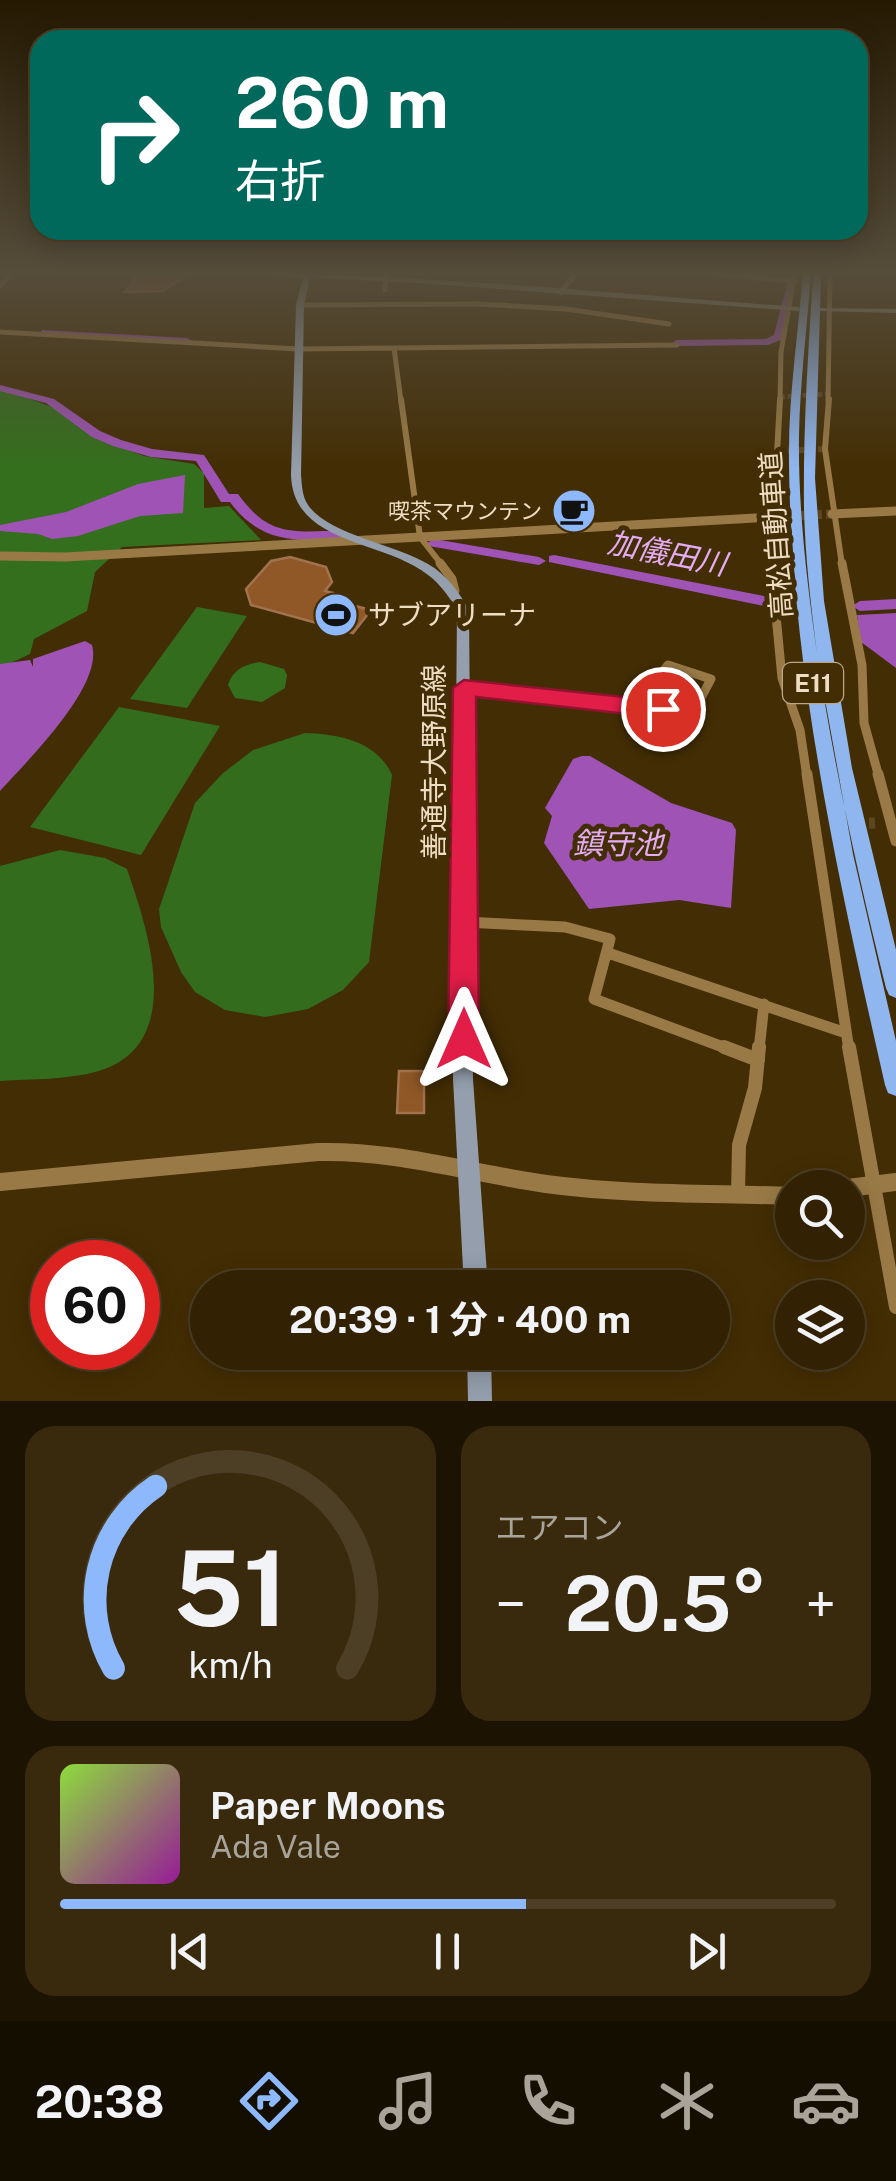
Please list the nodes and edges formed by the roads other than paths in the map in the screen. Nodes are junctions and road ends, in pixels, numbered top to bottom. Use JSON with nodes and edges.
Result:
{"nodes":[{"id":1,"x":144,"y":338,"type":"edge"},
{"id":2,"x":299,"y":338,"type":"edge"},
{"id":3,"x":783,"y":338,"type":"edge"},
{"id":4,"x":797,"y":338,"type":"edge"},
{"id":5,"x":813,"y":338,"type":"edge"},
{"id":6,"x":831,"y":338,"type":"edge"},
{"id":7,"x":677,"y":345,"type":"dead end"},
{"id":8,"x":394,"y":348,"type":"junction"},
{"id":9,"x":299,"y":349,"type":"junction"},
{"id":10,"x":896,"y":511,"type":"edge"},
{"id":11,"x":832,"y":514,"type":"junction"},
{"id":12,"x":774,"y":518,"type":"junction"},
{"id":13,"x":420,"y":538,"type":"junction"},
{"id":14,"x":362,"y":541,"type":"junction"},
{"id":15,"x":0,"y":556,"type":"edge"},
{"id":16,"x":455,"y":591,"type":"junction"},
{"id":17,"x":464,"y":688,"type":"junction"},
{"id":18,"x":634,"y":706,"type":"junction"},
{"id":19,"x":890,"y":821,"type":"junction"},
{"id":20,"x":876,"y":822,"type":"tunnel mouth"},
{"id":21,"x":896,"y":841,"type":"edge"},
{"id":22,"x":464,"y":922,"type":"junction"},
{"id":23,"x":608,"y":953,"type":"junction"},
{"id":24,"x":896,"y":988,"type":"edge"},
{"id":25,"x":764,"y":1004,"type":"junction"},
{"id":26,"x":846,"y":1033,"type":"junction"},
{"id":27,"x":758,"y":1060,"type":"junction"},
{"id":28,"x":896,"y":1085,"type":"edge"},
{"id":29,"x":468,"y":1171,"type":"junction"},
{"id":30,"x":0,"y":1182,"type":"edge"},
{"id":31,"x":886,"y":1182,"type":"edge"},
{"id":32,"x":738,"y":1194,"type":"junction"},
{"id":33,"x":775,"y":1195,"type":"edge"},
{"id":34,"x":475,"y":1270,"type":"edge"},
{"id":35,"x":896,"y":1307,"type":"edge"},
{"id":36,"x":479,"y":1370,"type":"edge"},
{"id":37,"x":480,"y":1401,"type":"edge"}],
"edges":[{"from":1,"to":9,"type":"street"},
{"from":2,"to":9,"type":"main road"},
{"from":3,"to":12,"type":"street"},
{"from":4,"to":28,"type":"highway","name":"高松自動車道","number":"E11"},
{"from":5,"to":24,"type":"highway","name":"高松自動車道","number":"E11"},
{"from":6,"to":11,"type":"street"},
{"from":7,"to":8,"type":"street"},
{"from":8,"to":9,"type":"street"},
{"from":8,"to":13,"type":"street"},
{"from":9,"to":14,"type":"main road"},
{"from":10,"to":11,"type":"street"},
{"from":11,"to":19,"type":"street"},
{"from":12,"to":13,"type":"street"},
{"from":12,"to":26,"type":"street"},
{"from":13,"to":14,"type":"street"},
{"from":13,"to":16,"type":"street"},
{"from":14,"to":15,"type":"street"},
{"from":14,"to":16,"type":"main road"},
{"from":16,"to":17,"type":"main road","name":"善通寺大野原線"},
{"from":17,"to":18,"type":"street"},
{"from":17,"to":22,"type":"main road","name":"善通寺大野原線"},
{"from":18,"to":18,"type":"street"},
{"from":19,"to":20,"type":"street"},
{"from":19,"to":21,"type":"street"},
{"from":22,"to":23,"type":"street"},
{"from":22,"to":29,"type":"main road","name":"善通寺大野原線"},
{"from":23,"to":25,"type":"street"},
{"from":23,"to":27,"type":"street"},
{"from":25,"to":26,"type":"street"},
{"from":25,"to":27,"type":"street"},
{"from":26,"to":31,"type":"street"},
{"from":27,"to":32,"type":"street"},
{"from":29,"to":30,"type":"street"},
{"from":29,"to":32,"type":"street"},
{"from":29,"to":34,"type":"main road","name":"善通寺大野原線"},
{"from":31,"to":35,"type":"street"},
{"from":32,"to":33,"type":"street"},
{"from":36,"to":37,"type":"main road"}]}
